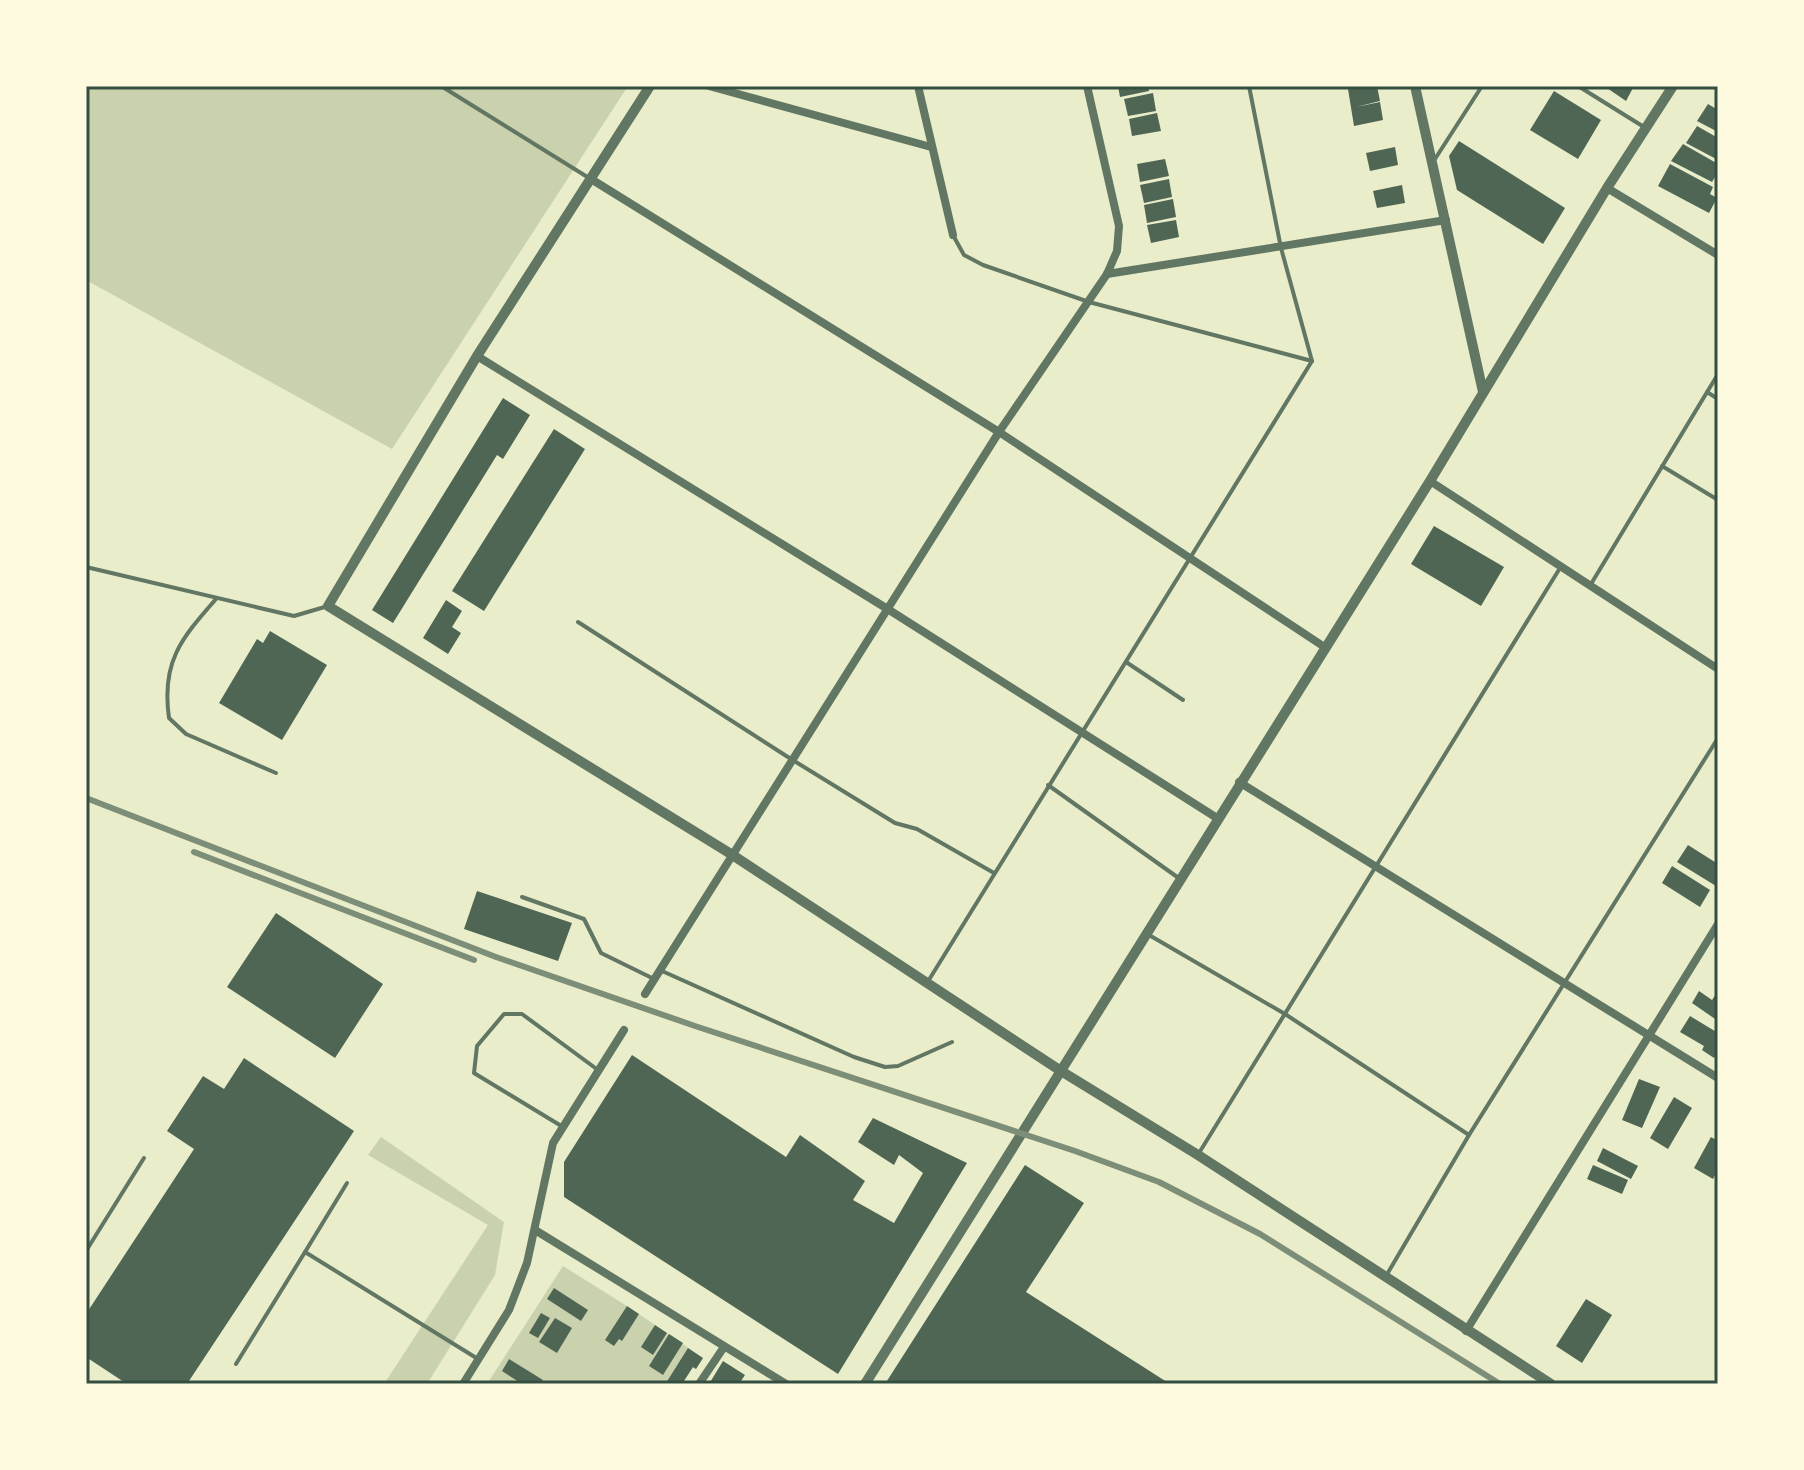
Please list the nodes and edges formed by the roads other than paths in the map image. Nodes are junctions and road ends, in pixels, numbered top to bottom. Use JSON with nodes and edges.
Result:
{"nodes":[{"id":1,"x":441,"y":86,"type":"edge"},
{"id":2,"x":650,"y":86,"type":"edge"},
{"id":3,"x":709,"y":86,"type":"edge"},
{"id":4,"x":918,"y":86,"type":"edge"},
{"id":5,"x":1087,"y":86,"type":"edge"},
{"id":6,"x":1249,"y":86,"type":"edge"},
{"id":7,"x":1415,"y":86,"type":"edge"},
{"id":8,"x":1482,"y":86,"type":"edge"},
{"id":9,"x":1578,"y":86,"type":"edge"},
{"id":10,"x":1673,"y":86,"type":"edge"},
{"id":11,"x":1646,"y":128,"type":"junction"},
{"id":12,"x":931,"y":147,"type":"junction"},
{"id":13,"x":1434,"y":161,"type":"junction"},
{"id":14,"x":591,"y":179,"type":"junction"},
{"id":15,"x":1607,"y":188,"type":"junction"},
{"id":16,"x":1446,"y":220,"type":"junction"},
{"id":17,"x":953,"y":235,"type":"joint"},
{"id":18,"x":1281,"y":248,"type":"junction"},
{"id":19,"x":1718,"y":255,"type":"edge"},
{"id":20,"x":1107,"y":274,"type":"junction"},
{"id":21,"x":1089,"y":302,"type":"junction"},
{"id":22,"x":477,"y":356,"type":"junction"},
{"id":23,"x":1312,"y":361,"type":"junction"},
{"id":24,"x":1718,"y":374,"type":"edge"},
{"id":25,"x":1483,"y":392,"type":"junction"},
{"id":26,"x":1707,"y":392,"type":"junction"},
{"id":27,"x":1718,"y":399,"type":"edge"},
{"id":28,"x":999,"y":432,"type":"junction"},
{"id":29,"x":1662,"y":466,"type":"junction"},
{"id":30,"x":1430,"y":481,"type":"junction"},
{"id":31,"x":1718,"y":500,"type":"edge"},
{"id":32,"x":1189,"y":557,"type":"junction"},
{"id":33,"x":86,"y":567,"type":"edge"},
{"id":34,"x":1561,"y":567,"type":"junction"},
{"id":35,"x":1590,"y":586,"type":"junction"},
{"id":36,"x":216,"y":599,"type":"junction"},
{"id":37,"x":328,"y":606,"type":"junction"},
{"id":38,"x":886,"y":608,"type":"junction"},
{"id":39,"x":578,"y":622,"type":"dead end"},
{"id":40,"x":1326,"y":648,"type":"junction"},
{"id":41,"x":1126,"y":662,"type":"junction"},
{"id":42,"x":1718,"y":669,"type":"edge"},
{"id":43,"x":1183,"y":700,"type":"dead end"},
{"id":44,"x":1081,"y":732,"type":"junction"},
{"id":45,"x":1718,"y":738,"type":"edge"},
{"id":46,"x":791,"y":759,"type":"junction"},
{"id":47,"x":276,"y":773,"type":"dead end"},
{"id":48,"x":1239,"y":782,"type":"junction"},
{"id":49,"x":1048,"y":785,"type":"junction"},
{"id":50,"x":1217,"y":818,"type":"junction"},
{"id":51,"x":731,"y":854,"type":"junction"},
{"id":52,"x":1375,"y":867,"type":"junction"},
{"id":53,"x":994,"y":873,"type":"junction"},
{"id":54,"x":1180,"y":879,"type":"junction"},
{"id":55,"x":522,"y":897,"type":"dead end"},
{"id":56,"x":1718,"y":924,"type":"edge"},
{"id":57,"x":1146,"y":934,"type":"junction"},
{"id":58,"x":660,"y":970,"type":"junction"},
{"id":59,"x":654,"y":979,"type":"junction"},
{"id":60,"x":927,"y":983,"type":"junction"},
{"id":61,"x":1564,"y":983,"type":"junction"},
{"id":62,"x":645,"y":994,"type":"dead end"},
{"id":63,"x":1285,"y":1014,"type":"junction"},
{"id":64,"x":624,"y":1030,"type":"dead end"},
{"id":65,"x":1650,"y":1036,"type":"junction"},
{"id":66,"x":952,"y":1042,"type":"dead end"},
{"id":67,"x":598,"y":1070,"type":"junction"},
{"id":68,"x":1061,"y":1071,"type":"junction"},
{"id":69,"x":1718,"y":1078,"type":"edge"},
{"id":70,"x":563,"y":1127,"type":"junction"},
{"id":71,"x":1469,"y":1135,"type":"junction"},
{"id":72,"x":1198,"y":1155,"type":"junction"},
{"id":73,"x":144,"y":1158,"type":"dead end"},
{"id":74,"x":347,"y":1183,"type":"dead end"},
{"id":75,"x":535,"y":1230,"type":"junction"},
{"id":76,"x":86,"y":1251,"type":"edge"},
{"id":77,"x":305,"y":1252,"type":"junction"},
{"id":78,"x":1385,"y":1278,"type":"junction"},
{"id":79,"x":1466,"y":1331,"type":"junction"},
{"id":80,"x":724,"y":1347,"type":"junction"},
{"id":81,"x":478,"y":1359,"type":"junction"},
{"id":82,"x":236,"y":1364,"type":"dead end"},
{"id":83,"x":463,"y":1384,"type":"edge"},
{"id":84,"x":699,"y":1384,"type":"edge"},
{"id":85,"x":786,"y":1384,"type":"edge"},
{"id":86,"x":865,"y":1384,"type":"edge"},
{"id":87,"x":1551,"y":1384,"type":"edge"}],
"edges":[{"from":1,"to":14,"type":"lane"},
{"from":2,"to":14,"type":"street"},
{"from":3,"to":12,"type":"street"},
{"from":4,"to":12,"type":"street"},
{"from":5,"to":20,"type":"street"},
{"from":6,"to":18,"type":"lane"},
{"from":7,"to":13,"type":"street"},
{"from":8,"to":13,"type":"lane"},
{"from":9,"to":11,"type":"lane"},
{"from":10,"to":11,"type":"street"},
{"from":11,"to":15,"type":"street"},
{"from":12,"to":17,"type":"street"},
{"from":13,"to":16,"type":"street"},
{"from":14,"to":22,"type":"street"},
{"from":14,"to":28,"type":"street"},
{"from":15,"to":19,"type":"street"},
{"from":15,"to":25,"type":"street"},
{"from":16,"to":18,"type":"street"},
{"from":16,"to":25,"type":"street"},
{"from":17,"to":21,"type":"lane"},
{"from":18,"to":20,"type":"street"},
{"from":18,"to":23,"type":"lane"},
{"from":20,"to":21,"type":"street"},
{"from":21,"to":23,"type":"lane"},
{"from":21,"to":28,"type":"street"},
{"from":22,"to":37,"type":"street"},
{"from":22,"to":38,"type":"street"},
{"from":23,"to":32,"type":"lane"},
{"from":24,"to":26,"type":"lane"},
{"from":25,"to":30,"type":"street"},
{"from":26,"to":27,"type":"lane"},
{"from":26,"to":29,"type":"lane"},
{"from":28,"to":32,"type":"street"},
{"from":28,"to":38,"type":"street"},
{"from":29,"to":31,"type":"lane"},
{"from":29,"to":35,"type":"lane"},
{"from":30,"to":34,"type":"street"},
{"from":30,"to":40,"type":"street"},
{"from":32,"to":40,"type":"street"},
{"from":32,"to":41,"type":"lane"},
{"from":33,"to":36,"type":"lane"},
{"from":34,"to":35,"type":"street"},
{"from":34,"to":52,"type":"lane"},
{"from":35,"to":42,"type":"street"},
{"from":36,"to":37,"type":"lane"},
{"from":36,"to":47,"type":"lane"},
{"from":37,"to":51,"type":"street"},
{"from":38,"to":44,"type":"street"},
{"from":38,"to":46,"type":"street"},
{"from":39,"to":46,"type":"lane"},
{"from":40,"to":48,"type":"street"},
{"from":41,"to":43,"type":"lane"},
{"from":41,"to":44,"type":"lane"},
{"from":44,"to":49,"type":"lane"},
{"from":44,"to":50,"type":"street"},
{"from":45,"to":61,"type":"lane"},
{"from":46,"to":51,"type":"street"},
{"from":46,"to":53,"type":"lane"},
{"from":48,"to":50,"type":"street"},
{"from":48,"to":52,"type":"street"},
{"from":49,"to":53,"type":"lane"},
{"from":49,"to":54,"type":"lane"},
{"from":50,"to":54,"type":"street"},
{"from":51,"to":58,"type":"street"},
{"from":51,"to":60,"type":"street"},
{"from":52,"to":61,"type":"street"},
{"from":52,"to":63,"type":"lane"},
{"from":53,"to":60,"type":"lane"},
{"from":54,"to":57,"type":"street"},
{"from":55,"to":59,"type":"lane"},
{"from":56,"to":65,"type":"street"},
{"from":57,"to":63,"type":"lane"},
{"from":57,"to":68,"type":"street"},
{"from":58,"to":59,"type":"street"},
{"from":58,"to":66,"type":"lane"},
{"from":59,"to":62,"type":"street"},
{"from":60,"to":68,"type":"street"},
{"from":61,"to":65,"type":"street"},
{"from":61,"to":71,"type":"lane"},
{"from":63,"to":71,"type":"lane"},
{"from":63,"to":72,"type":"lane"},
{"from":64,"to":67,"type":"street"},
{"from":65,"to":69,"type":"street"},
{"from":65,"to":79,"type":"street"},
{"from":67,"to":70,"type":"street"},
{"from":67,"to":70,"type":"lane"},
{"from":68,"to":72,"type":"street"},
{"from":68,"to":86,"type":"street"},
{"from":70,"to":75,"type":"street"},
{"from":71,"to":78,"type":"lane"},
{"from":72,"to":78,"type":"street"},
{"from":73,"to":76,"type":"lane"},
{"from":74,"to":77,"type":"lane"},
{"from":75,"to":80,"type":"street"},
{"from":75,"to":81,"type":"street"},
{"from":77,"to":81,"type":"lane"},
{"from":77,"to":82,"type":"lane"},
{"from":78,"to":79,"type":"street"},
{"from":79,"to":87,"type":"street"},
{"from":80,"to":84,"type":"street"},
{"from":80,"to":85,"type":"street"},
{"from":81,"to":83,"type":"street"}]}
